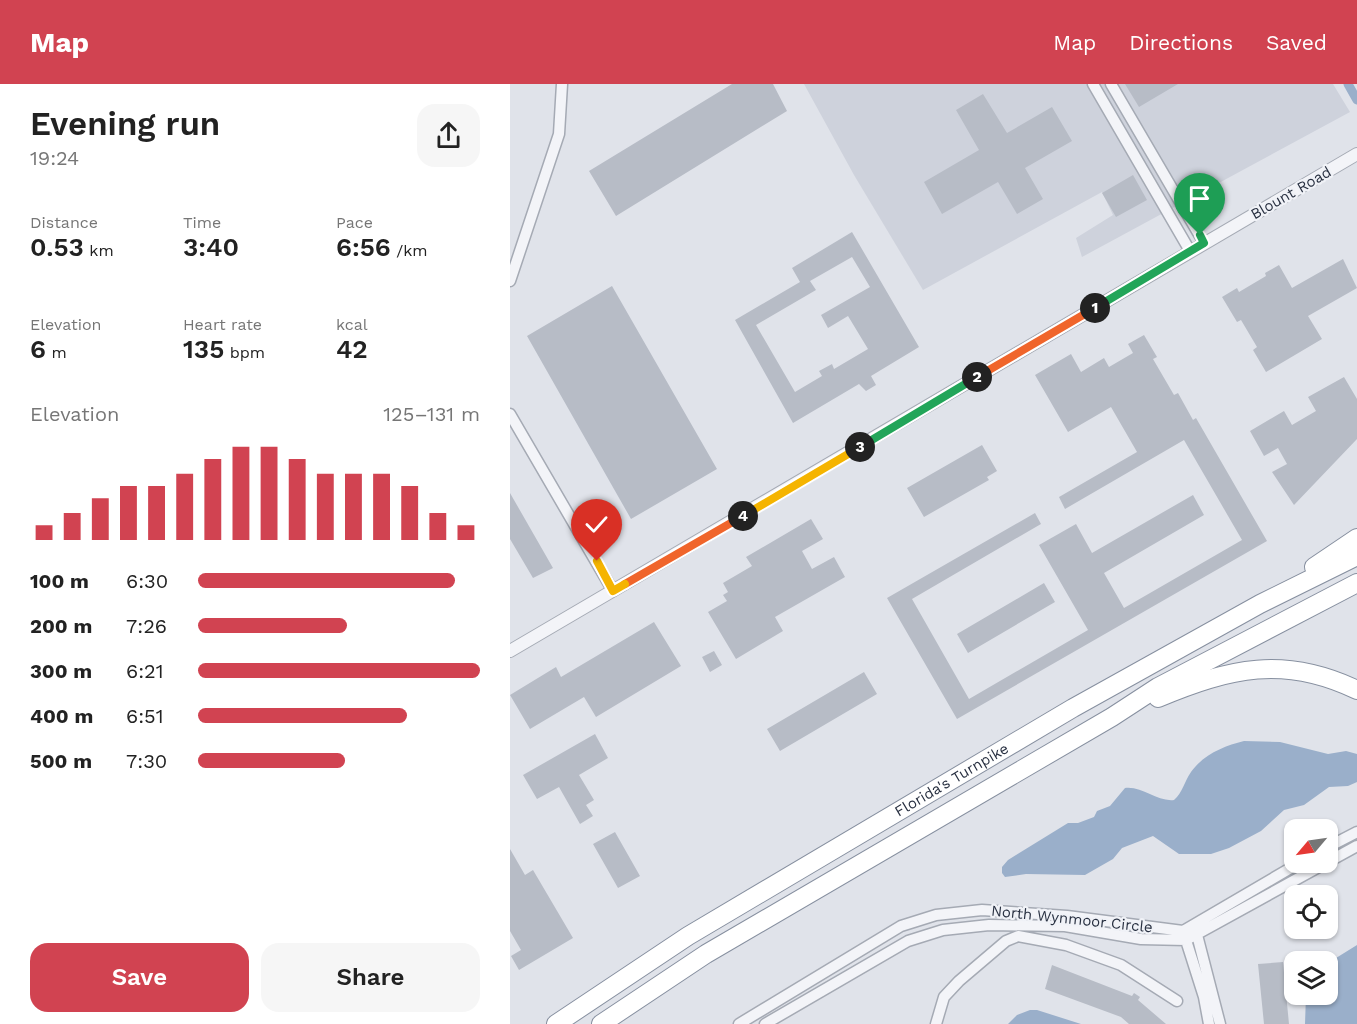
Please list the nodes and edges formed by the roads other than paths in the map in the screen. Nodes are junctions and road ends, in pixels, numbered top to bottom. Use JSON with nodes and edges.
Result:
{"nodes":[{"id":1,"x":562,"y":84,"type":"edge"},
{"id":2,"x":1093,"y":84,"type":"edge"},
{"id":3,"x":1110,"y":84,"type":"edge"},
{"id":4,"x":1357,"y":154,"type":"edge"},
{"id":5,"x":1204,"y":243,"type":"junction"},
{"id":6,"x":1190,"y":251,"type":"junction"},
{"id":7,"x":510,"y":281,"type":"edge"},
{"id":8,"x":510,"y":414,"type":"edge"},
{"id":9,"x":1357,"y":538,"type":"edge"},
{"id":10,"x":1357,"y":556,"type":"edge"},
{"id":11,"x":1357,"y":583,"type":"edge"},
{"id":12,"x":613,"y":591,"type":"junction"},
{"id":13,"x":1260,"y":604,"type":"junction"},
{"id":14,"x":510,"y":651,"type":"edge"},
{"id":15,"x":1357,"y":690,"type":"edge"},
{"id":16,"x":1112,"y":717,"type":"junction"},
{"id":17,"x":1357,"y":832,"type":"edge"},
{"id":18,"x":1338,"y":842,"type":"edge"},
{"id":19,"x":1357,"y":846,"type":"edge"},
{"id":20,"x":1284,"y":873,"type":"edge"},
{"id":21,"x":1066,"y":921,"type":"junction"},
{"id":22,"x":1196,"y":931,"type":"junction"},
{"id":23,"x":1184,"y":935,"type":"junction"},
{"id":24,"x":1061,"y":944,"type":"junction"},
{"id":25,"x":1177,"y":1001,"type":"dead end"},
{"id":26,"x":556,"y":1024,"type":"edge"},
{"id":27,"x":602,"y":1024,"type":"edge"},
{"id":28,"x":739,"y":1024,"type":"edge"},
{"id":29,"x":765,"y":1024,"type":"edge"},
{"id":30,"x":936,"y":1024,"type":"edge"},
{"id":31,"x":1209,"y":1024,"type":"edge"},
{"id":32,"x":1220,"y":1024,"type":"edge"}],
"edges":[{"from":1,"to":7,"type":"street"},
{"from":2,"to":6,"type":"street"},
{"from":3,"to":5,"type":"street"},
{"from":4,"to":5,"type":"street","name":"Blount Road"},
{"from":5,"to":6,"type":"street","name":"Blount Road"},
{"from":6,"to":12,"type":"street","name":"Blount Road"},
{"from":8,"to":12,"type":"street"},
{"from":9,"to":13,"type":"highway"},
{"from":10,"to":13,"type":"highway","name":"Florida's Turnpike"},
{"from":11,"to":16,"type":"highway","name":"Florida's Turnpike"},
{"from":12,"to":14,"type":"street","name":"Blount Road"},
{"from":13,"to":26,"type":"highway","name":"Florida's Turnpike"},
{"from":15,"to":16,"type":"highway"},
{"from":16,"to":27,"type":"highway","name":"Florida's Turnpike"},
{"from":17,"to":18,"type":"street"},
{"from":19,"to":22,"type":"street"},
{"from":20,"to":22,"type":"street"},
{"from":21,"to":23,"type":"street","name":"North Wynmoor Circle"},
{"from":21,"to":24,"type":"street"},
{"from":21,"to":28,"type":"street","name":"North Wynmoor Circle"},
{"from":21,"to":29,"type":"street","name":"North Wynmoor Circle"},
{"from":22,"to":23,"type":"street"},
{"from":22,"to":32,"type":"street"},
{"from":23,"to":31,"type":"street"},
{"from":24,"to":25,"type":"street"},
{"from":24,"to":30,"type":"street"}]}
